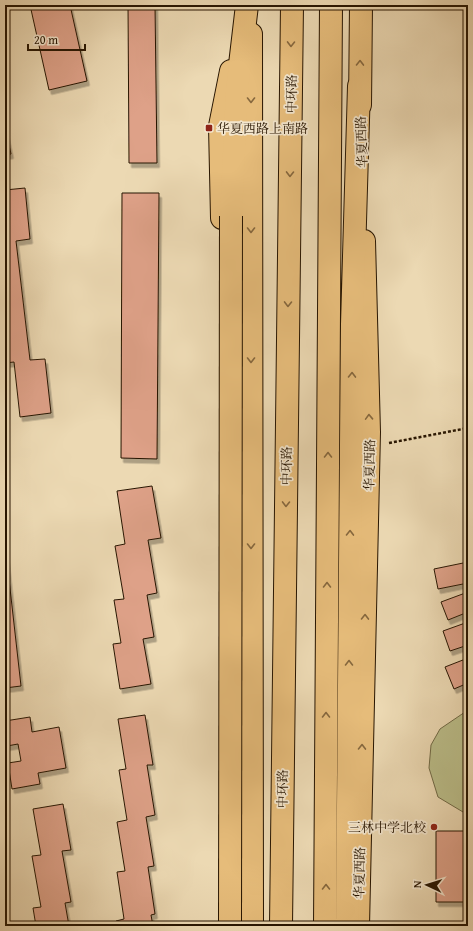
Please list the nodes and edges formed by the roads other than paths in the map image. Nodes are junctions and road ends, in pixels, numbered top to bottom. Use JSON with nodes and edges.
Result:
{"nodes":[{"id":1,"x":243,"y":5,"type":"edge"},
{"id":2,"x":246,"y":5,"type":"edge"},
{"id":3,"x":251,"y":5,"type":"edge"},
{"id":4,"x":292,"y":5,"type":"edge"},
{"id":5,"x":331,"y":5,"type":"edge"},
{"id":6,"x":361,"y":5,"type":"edge"},
{"id":7,"x":359,"y":86,"type":"junction"},
{"id":8,"x":231,"y":926,"type":"edge"},
{"id":9,"x":252,"y":926,"type":"edge"},
{"id":10,"x":281,"y":926,"type":"edge"},
{"id":11,"x":325,"y":926,"type":"edge"},
{"id":12,"x":347,"y":926,"type":"edge"},
{"id":13,"x":358,"y":926,"type":"edge"}],
"edges":[{"from":1,"to":8,"type":"main road"},
{"from":2,"to":8,"type":"main road","bridge":true},
{"from":3,"to":9,"type":"main road","one_way":true},
{"from":4,"to":10,"type":"main road","name":"中环路","one_way":true},
{"from":11,"to":5,"type":"main road","one_way":true},
{"from":7,"to":6,"type":"main road","name":"华夏西路","one_way":true},
{"from":12,"to":7,"type":"main road","one_way":true},
{"from":13,"to":7,"type":"main road","name":"华夏西路","one_way":true}]}
